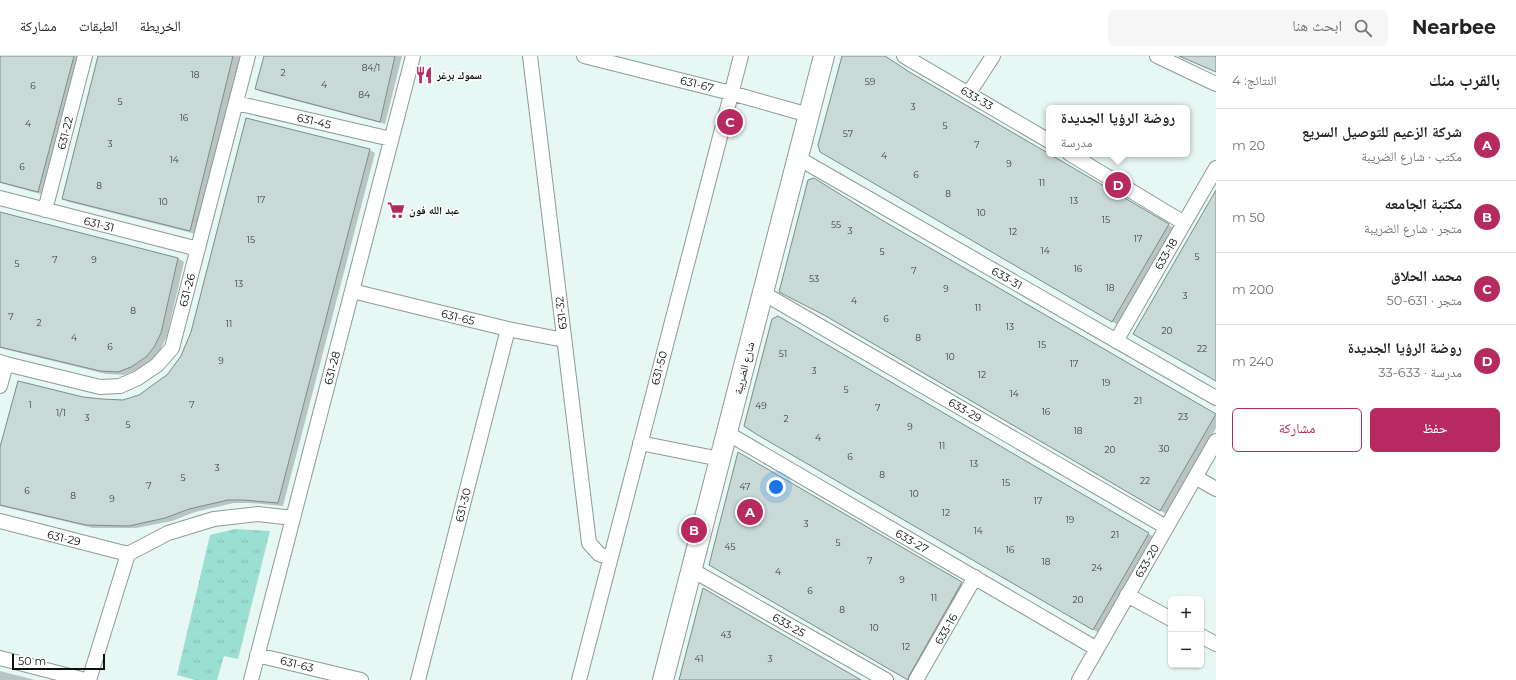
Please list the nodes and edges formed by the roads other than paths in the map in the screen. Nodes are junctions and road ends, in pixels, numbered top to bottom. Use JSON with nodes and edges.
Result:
{"nodes":[{"id":1,"x":85,"y":56,"type":"edge"},
{"id":2,"x":248,"y":56,"type":"edge"},
{"id":3,"x":413,"y":56,"type":"edge"},
{"id":4,"x":530,"y":56,"type":"edge"},
{"id":5,"x":584,"y":56,"type":"edge"},
{"id":6,"x":741,"y":56,"type":"edge"},
{"id":7,"x":824,"y":56,"type":"edge"},
{"id":8,"x":904,"y":56,"type":"edge"},
{"id":9,"x":993,"y":56,"type":"edge"},
{"id":10,"x":1157,"y":56,"type":"edge"},
{"id":11,"x":1216,"y":84,"type":"edge"},
{"id":12,"x":731,"y":93,"type":"junction"},
{"id":13,"x":969,"y":93,"type":"junction"},
{"id":14,"x":236,"y":103,"type":"junction"},
{"id":15,"x":809,"y":115,"type":"junction"},
{"id":16,"x":391,"y":139,"type":"junction"},
{"id":17,"x":1046,"y":139,"type":"edge"},
{"id":18,"x":1075,"y":157,"type":"edge"},
{"id":19,"x":798,"y":158,"type":"junction"},
{"id":20,"x":1216,"y":168,"type":"edge"},
{"id":21,"x":0,"y":198,"type":"edge"},
{"id":22,"x":45,"y":210,"type":"junction"},
{"id":23,"x":1184,"y":223,"type":"junction"},
{"id":24,"x":198,"y":249,"type":"junction"},
{"id":25,"x":352,"y":291,"type":"junction"},
{"id":26,"x":763,"y":293,"type":"junction"},
{"id":27,"x":508,"y":329,"type":"junction"},
{"id":28,"x":564,"y":340,"type":"junction"},
{"id":29,"x":1116,"y":341,"type":"junction"},
{"id":30,"x":3,"y":363,"type":"edge"},
{"id":31,"x":0,"y":386,"type":"edge"},
{"id":32,"x":1216,"y":398,"type":"edge"},
{"id":33,"x":727,"y":433,"type":"junction"},
{"id":34,"x":1216,"y":441,"type":"edge"},
{"id":35,"x":640,"y":443,"type":"junction"},
{"id":36,"x":720,"y":459,"type":"junction"},
{"id":37,"x":1195,"y":477,"type":"junction"},
{"id":38,"x":1216,"y":489,"type":"edge"},
{"id":39,"x":292,"y":518,"type":"junction"},
{"id":40,"x":0,"y":521,"type":"edge"},
{"id":41,"x":1166,"y":528,"type":"junction"},
{"id":42,"x":128,"y":554,"type":"junction"},
{"id":43,"x":610,"y":558,"type":"junction"},
{"id":44,"x":692,"y":570,"type":"junction"},
{"id":45,"x":975,"y":577,"type":"junction"},
{"id":46,"x":1128,"y":595,"type":"junction"},
{"id":47,"x":1168,"y":617,"type":"edge"},
{"id":48,"x":1204,"y":638,"type":"edge"},
{"id":49,"x":1216,"y":644,"type":"edge"},
{"id":50,"x":1097,"y":648,"type":"junction"},
{"id":51,"x":257,"y":655,"type":"junction"},
{"id":52,"x":0,"y":658,"type":"edge"},
{"id":53,"x":85,"y":680,"type":"edge"},
{"id":54,"x":89,"y":680,"type":"edge"},
{"id":55,"x":251,"y":680,"type":"edge"},
{"id":56,"x":361,"y":680,"type":"edge"},
{"id":57,"x":418,"y":680,"type":"edge"},
{"id":58,"x":579,"y":680,"type":"edge"},
{"id":59,"x":663,"y":680,"type":"edge"},
{"id":60,"x":886,"y":680,"type":"edge"},
{"id":61,"x":916,"y":680,"type":"edge"},
{"id":62,"x":1079,"y":680,"type":"edge"}],
"edges":[{"from":1,"to":22,"type":"street","name":"631-22"},
{"from":2,"to":14,"type":"street","name":"631-26"},
{"from":3,"to":16,"type":"street","name":"631-28"},
{"from":4,"to":28,"type":"street","name":"631-32"},
{"from":5,"to":12,"type":"street","name":"631-67"},
{"from":6,"to":12,"type":"street","name":"631-50"},
{"from":7,"to":15,"type":"street","name":"شارع الضريبة"},
{"from":8,"to":13,"type":"street","name":"633-33"},
{"from":9,"to":13,"type":"street"},
{"from":10,"to":11,"type":"street"},
{"from":12,"to":15,"type":"street","name":"631-67"},
{"from":12,"to":35,"type":"street","name":"631-50"},
{"from":13,"to":17,"type":"street","name":"633-33"},
{"from":14,"to":16,"type":"street","name":"631-45"},
{"from":14,"to":24,"type":"street","name":"631-26"},
{"from":15,"to":19,"type":"street","name":"شارع الضريبة"},
{"from":16,"to":25,"type":"street","name":"631-28"},
{"from":18,"to":23,"type":"street"},
{"from":19,"to":26,"type":"street","name":"شارع الضريبة"},
{"from":19,"to":29,"type":"street","name":"633-31"},
{"from":20,"to":23,"type":"street","name":"633-18"},
{"from":21,"to":22,"type":"street","name":"631-31"},
{"from":22,"to":24,"type":"street","name":"631-31"},
{"from":23,"to":29,"type":"street","name":"633-18"},
{"from":24,"to":30,"type":"street","name":"631-26"},
{"from":25,"to":27,"type":"street","name":"631-65"},
{"from":25,"to":39,"type":"street","name":"631-28"},
{"from":26,"to":33,"type":"street","name":"شارع الضريبة"},
{"from":26,"to":41,"type":"street","name":"633-29"},
{"from":27,"to":28,"type":"street","name":"631-65"},
{"from":27,"to":57,"type":"street","name":"631-30"},
{"from":28,"to":43,"type":"street","name":"631-32"},
{"from":29,"to":32,"type":"street","name":"633-31"},
{"from":30,"to":31,"type":"street"},
{"from":33,"to":36,"type":"street","name":"شارع الضريبة"},
{"from":33,"to":45,"type":"street","name":"633-27"},
{"from":34,"to":37,"type":"street","name":"633-20"},
{"from":35,"to":36,"type":"street"},
{"from":35,"to":43,"type":"street","name":"631-50"},
{"from":36,"to":44,"type":"street","name":"شارع الضريبة"},
{"from":37,"to":38,"type":"street"},
{"from":37,"to":41,"type":"street","name":"633-20"},
{"from":39,"to":42,"type":"street"},
{"from":39,"to":51,"type":"street","name":"631-28"},
{"from":40,"to":42,"type":"street","name":"631-29"},
{"from":41,"to":46,"type":"street","name":"633-20"},
{"from":42,"to":54,"type":"street"},
{"from":43,"to":58,"type":"street","name":"631-50"},
{"from":44,"to":59,"type":"street","name":"شارع الضريبة"},
{"from":44,"to":60,"type":"street","name":"633-25"},
{"from":45,"to":50,"type":"street","name":"633-27"},
{"from":45,"to":61,"type":"street","name":"633-16"},
{"from":46,"to":47,"type":"street"},
{"from":46,"to":50,"type":"street","name":"633-20"},
{"from":48,"to":49,"type":"street"},
{"from":50,"to":62,"type":"street","name":"633-20"},
{"from":51,"to":55,"type":"street","name":"631-28"},
{"from":51,"to":56,"type":"street","name":"631-63"},
{"from":52,"to":53,"type":"street"}]}
